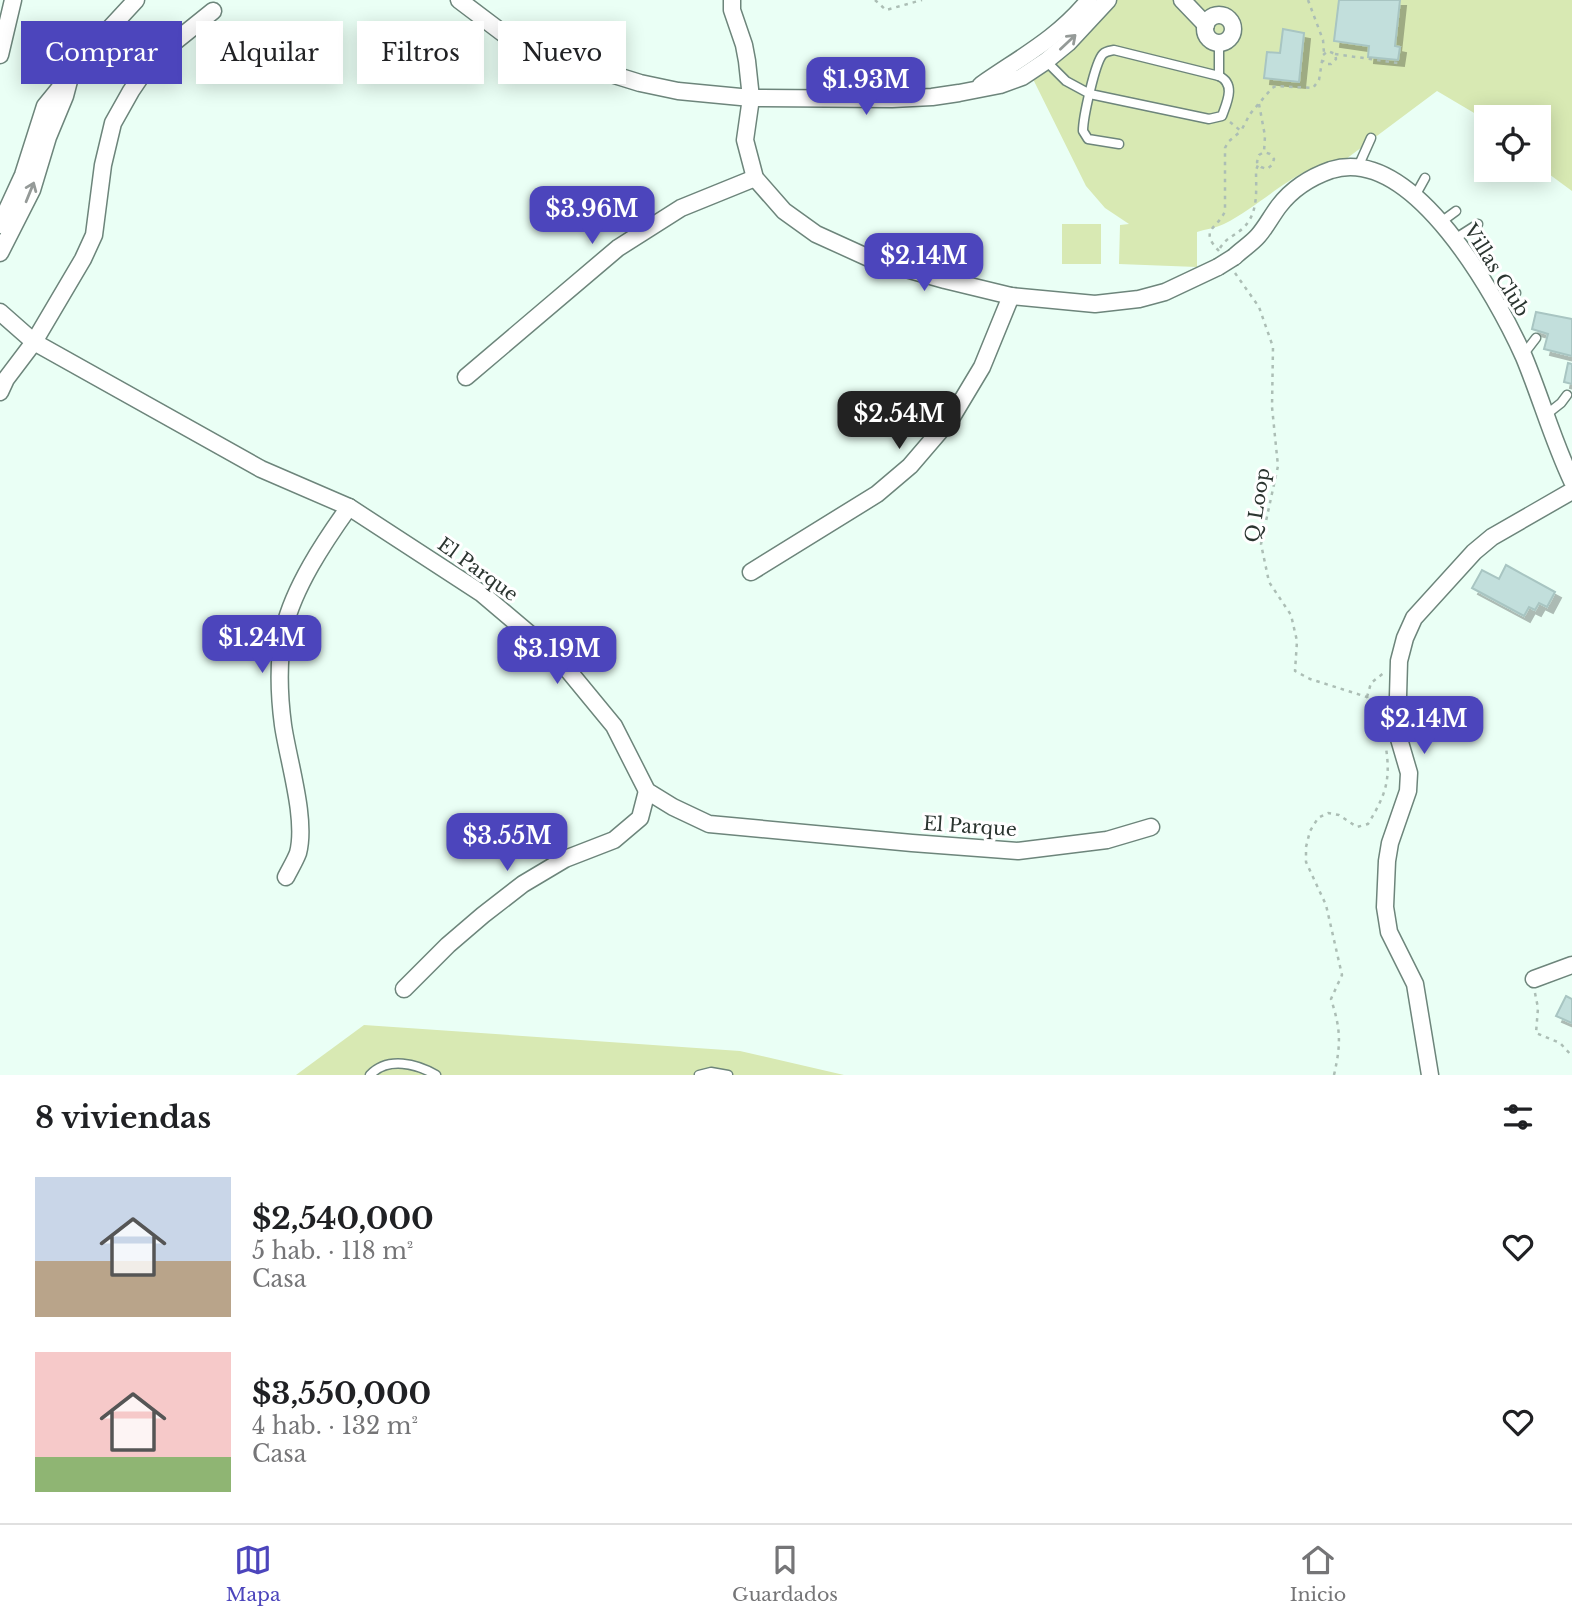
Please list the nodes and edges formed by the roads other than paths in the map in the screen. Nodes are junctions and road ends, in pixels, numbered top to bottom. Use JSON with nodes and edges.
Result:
{"nodes":[{"id":1,"x":13,"y":0,"type":"edge"},
{"id":2,"x":136,"y":0,"type":"edge"},
{"id":3,"x":459,"y":0,"type":"edge"},
{"id":4,"x":477,"y":0,"type":"edge"},
{"id":5,"x":732,"y":0,"type":"edge"},
{"id":6,"x":1089,"y":0,"type":"edge"},
{"id":7,"x":1108,"y":0,"type":"edge"},
{"id":8,"x":1182,"y":0,"type":"edge"},
{"id":9,"x":1195,"y":0,"type":"edge"},
{"id":10,"x":213,"y":11,"type":"dead end"},
{"id":11,"x":117,"y":21,"type":"edge"},
{"id":12,"x":505,"y":21,"type":"edge"},
{"id":13,"x":1208,"y":22,"type":"junction"},
{"id":14,"x":498,"y":29,"type":"edge"},
{"id":15,"x":1219,"y":43,"type":"junction"},
{"id":16,"x":0,"y":55,"type":"edge"},
{"id":17,"x":1046,"y":61,"type":"junction"},
{"id":18,"x":1219,"y":76,"type":"junction"},
{"id":19,"x":626,"y":79,"type":"edge"},
{"id":20,"x":63,"y":84,"type":"edge"},
{"id":21,"x":68,"y":84,"type":"edge"},
{"id":22,"x":976,"y":89,"type":"junction"},
{"id":23,"x":1090,"y":93,"type":"junction"},
{"id":24,"x":751,"y":98,"type":"junction"},
{"id":25,"x":1371,"y":138,"type":"dead end"},
{"id":26,"x":1119,"y":144,"type":"dead end"},
{"id":27,"x":1357,"y":167,"type":"junction"},
{"id":28,"x":755,"y":178,"type":"junction"},
{"id":29,"x":1425,"y":178,"type":"dead end"},
{"id":30,"x":1415,"y":196,"type":"junction"},
{"id":31,"x":1455,"y":211,"type":"dead end"},
{"id":32,"x":1441,"y":222,"type":"junction"},
{"id":33,"x":1478,"y":223,"type":"dead end"},
{"id":34,"x":0,"y":225,"type":"edge"},
{"id":35,"x":1455,"y":238,"type":"junction"},
{"id":36,"x":0,"y":253,"type":"edge"},
{"id":37,"x":1516,"y":293,"type":"dead end"},
{"id":38,"x":1011,"y":296,"type":"junction"},
{"id":39,"x":1500,"y":309,"type":"junction"},
{"id":40,"x":0,"y":313,"type":"edge"},
{"id":41,"x":1536,"y":338,"type":"dead end"},
{"id":42,"x":34,"y":342,"type":"junction"},
{"id":43,"x":1523,"y":355,"type":"junction"},
{"id":44,"x":466,"y":377,"type":"dead end"},
{"id":45,"x":0,"y":393,"type":"edge"},
{"id":46,"x":1567,"y":395,"type":"dead end"},
{"id":47,"x":1547,"y":414,"type":"junction"},
{"id":48,"x":1571,"y":474,"type":"edge"},
{"id":49,"x":1572,"y":491,"type":"edge"},
{"id":50,"x":349,"y":507,"type":"junction"},
{"id":51,"x":751,"y":572,"type":"dead end"},
{"id":52,"x":647,"y":792,"type":"junction"},
{"id":53,"x":1151,"y":827,"type":"dead end"},
{"id":54,"x":286,"y":877,"type":"dead end"},
{"id":55,"x":1572,"y":965,"type":"edge"},
{"id":56,"x":1534,"y":979,"type":"road end"},
{"id":57,"x":404,"y":989,"type":"dead end"},
{"id":58,"x":370,"y":1075,"type":"edge"},
{"id":59,"x":436,"y":1075,"type":"edge"},
{"id":60,"x":699,"y":1075,"type":"edge"},
{"id":61,"x":728,"y":1075,"type":"edge"},
{"id":62,"x":1430,"y":1075,"type":"edge"}],
"edges":[{"from":1,"to":16,"type":"street"},
{"from":2,"to":11,"type":"street"},
{"from":3,"to":14,"type":"street"},
{"from":4,"to":12,"type":"street"},
{"from":5,"to":24,"type":"street"},
{"from":6,"to":22,"type":"street"},
{"from":17,"to":7,"type":"street","one_way":true},
{"from":8,"to":13,"type":"street"},
{"from":9,"to":13,"type":"street"},
{"from":10,"to":42,"type":"street"},
{"from":13,"to":15,"type":"street"},
{"from":13,"to":15,"type":"street"},
{"from":15,"to":18,"type":"lane"},
{"from":17,"to":22,"type":"street"},
{"from":17,"to":23,"type":"lane"},
{"from":18,"to":23,"type":"lane"},
{"from":18,"to":23,"type":"lane"},
{"from":19,"to":24,"type":"street"},
{"from":20,"to":34,"type":"street"},
{"from":36,"to":21,"type":"street","one_way":true},
{"from":22,"to":24,"type":"street"},
{"from":23,"to":26,"type":"lane"},
{"from":24,"to":28,"type":"street"},
{"from":25,"to":27,"type":"lane"},
{"from":27,"to":30,"type":"street","name":"Villas Club"},
{"from":27,"to":38,"type":"street"},
{"from":28,"to":38,"type":"street"},
{"from":28,"to":44,"type":"street"},
{"from":29,"to":30,"type":"lane"},
{"from":30,"to":32,"type":"street","name":"Villas Club"},
{"from":31,"to":32,"type":"lane"},
{"from":32,"to":35,"type":"street","name":"Villas Club"},
{"from":33,"to":35,"type":"lane"},
{"from":35,"to":39,"type":"street","name":"Villas Club"},
{"from":37,"to":39,"type":"lane"},
{"from":38,"to":51,"type":"street"},
{"from":39,"to":43,"type":"street","name":"Villas Club"},
{"from":40,"to":42,"type":"street","name":"El Parque"},
{"from":41,"to":43,"type":"lane"},
{"from":42,"to":45,"type":"street"},
{"from":42,"to":50,"type":"street","name":"El Parque"},
{"from":43,"to":47,"type":"street","name":"Villas Club"},
{"from":46,"to":47,"type":"lane"},
{"from":47,"to":48,"type":"street","name":"Villas Club"},
{"from":49,"to":62,"type":"street"},
{"from":50,"to":52,"type":"street","name":"El Parque"},
{"from":50,"to":54,"type":"street"},
{"from":52,"to":53,"type":"street","name":"El Parque"},
{"from":52,"to":57,"type":"street"},
{"from":55,"to":56,"type":"street"},
{"from":58,"to":59,"type":"lane"},
{"from":60,"to":61,"type":"lane"}]}
